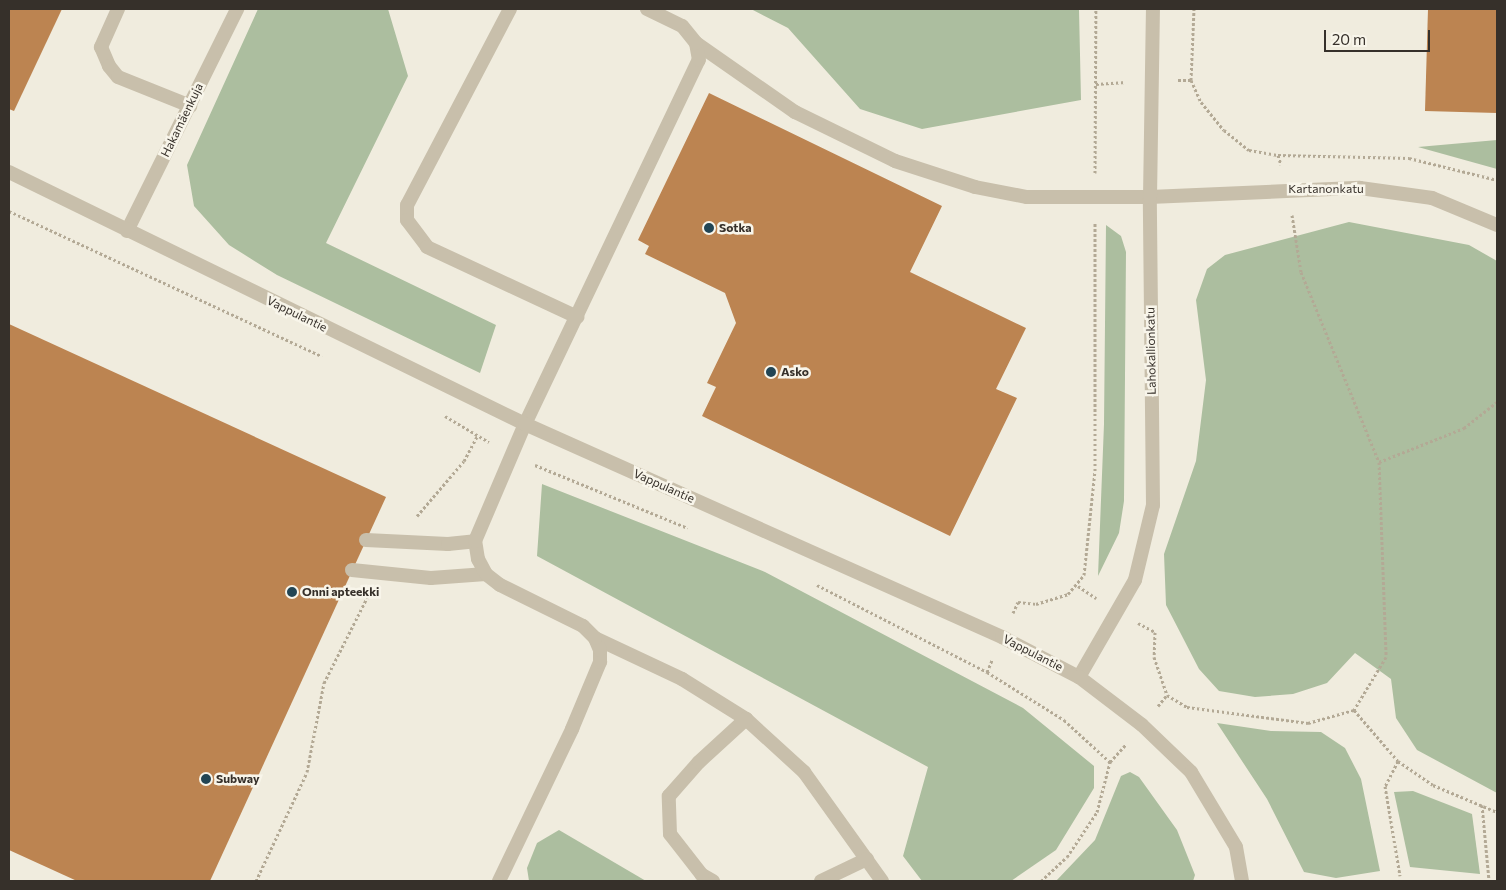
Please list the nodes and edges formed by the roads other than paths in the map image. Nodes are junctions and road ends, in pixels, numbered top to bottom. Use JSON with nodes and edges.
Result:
{"nodes":[{"id":1,"x":118,"y":9,"type":"edge"},
{"id":2,"x":237,"y":9,"type":"edge"},
{"id":3,"x":510,"y":9,"type":"edge"},
{"id":4,"x":648,"y":9,"type":"edge"},
{"id":5,"x":1153,"y":9,"type":"edge"},
{"id":6,"x":696,"y":43,"type":"junction"},
{"id":7,"x":190,"y":106,"type":"junction"},
{"id":8,"x":9,"y":172,"type":"edge"},
{"id":9,"x":1150,"y":197,"type":"junction"},
{"id":10,"x":1497,"y":225,"type":"edge"},
{"id":11,"x":127,"y":231,"type":"junction"},
{"id":12,"x":577,"y":317,"type":"junction"},
{"id":13,"x":525,"y":424,"type":"junction"},
{"id":14,"x":366,"y":540,"type":"dead end"},
{"id":15,"x":475,"y":541,"type":"junction"},
{"id":16,"x":352,"y":570,"type":"dead end"},
{"id":17,"x":486,"y":574,"type":"junction"},
{"id":18,"x":595,"y":638,"type":"junction"},
{"id":19,"x":1079,"y":677,"type":"junction"},
{"id":20,"x":746,"y":719,"type":"junction"},
{"id":21,"x":867,"y":859,"type":"junction"},
{"id":22,"x":499,"y":881,"type":"edge"},
{"id":23,"x":713,"y":881,"type":"edge"},
{"id":24,"x":821,"y":881,"type":"edge"},
{"id":25,"x":882,"y":881,"type":"edge"},
{"id":26,"x":1242,"y":881,"type":"edge"}],
"edges":[{"from":1,"to":7,"type":"street"},
{"from":2,"to":7,"type":"street","name":"Hakamäenkuja"},
{"from":3,"to":12,"type":"street"},
{"from":4,"to":6,"type":"street","name":"Kartanonkatu"},
{"from":5,"to":9,"type":"street","name":"Lahokallionkatu"},
{"from":6,"to":9,"type":"street","name":"Kartanonkatu"},
{"from":6,"to":12,"type":"street"},
{"from":7,"to":11,"type":"street","name":"Hakamäenkuja"},
{"from":8,"to":11,"type":"street","name":"Vappulantie"},
{"from":9,"to":10,"type":"street","name":"Kartanonkatu"},
{"from":9,"to":19,"type":"street","name":"Lahokallionkatu"},
{"from":11,"to":13,"type":"street","name":"Vappulantie"},
{"from":12,"to":13,"type":"street"},
{"from":13,"to":15,"type":"street"},
{"from":13,"to":19,"type":"street","name":"Vappulantie"},
{"from":14,"to":15,"type":"street"},
{"from":15,"to":17,"type":"street"},
{"from":16,"to":17,"type":"street"},
{"from":17,"to":18,"type":"street"},
{"from":18,"to":20,"type":"street"},
{"from":18,"to":22,"type":"street"},
{"from":19,"to":26,"type":"street","name":"Vappulantie"},
{"from":20,"to":21,"type":"street"},
{"from":20,"to":23,"type":"street"},
{"from":21,"to":24,"type":"street"},
{"from":21,"to":25,"type":"street"}]}
